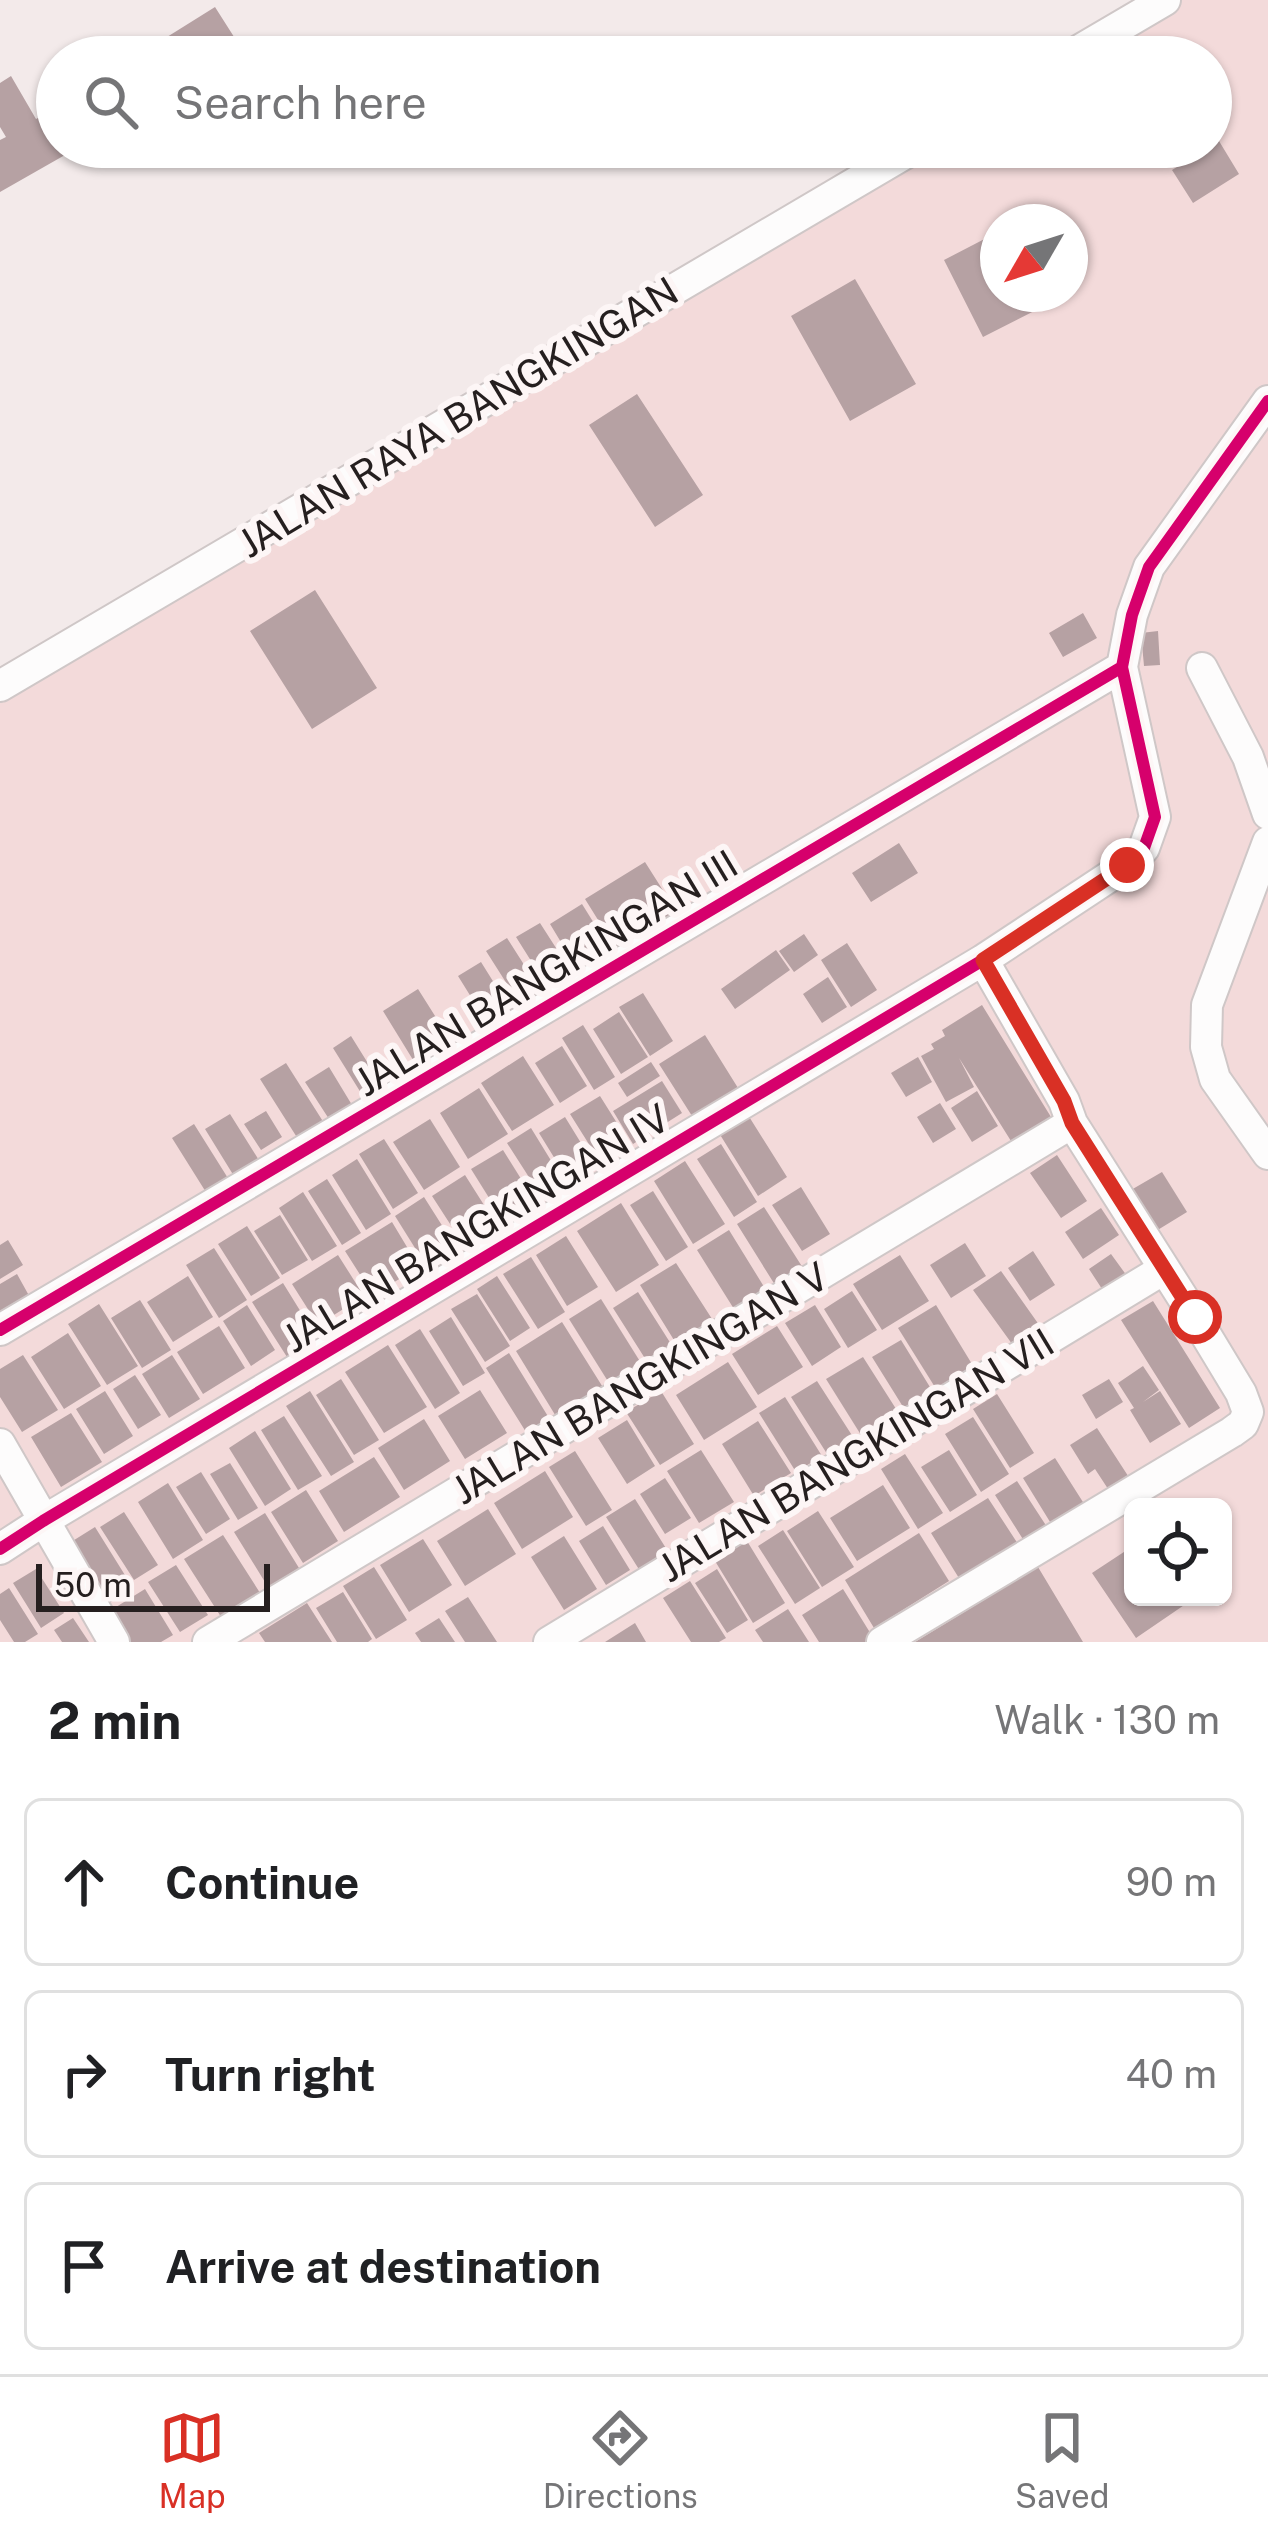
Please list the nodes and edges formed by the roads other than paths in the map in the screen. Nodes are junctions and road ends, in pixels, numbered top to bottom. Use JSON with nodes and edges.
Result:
{"nodes":[{"id":1,"x":1165,"y":0,"type":"edge"},
{"id":2,"x":1104,"y":36,"type":"edge"},
{"id":3,"x":880,"y":168,"type":"edge"},
{"id":4,"x":1268,"y":401,"type":"edge"},
{"id":5,"x":1122,"y":668,"type":"junction"},
{"id":6,"x":1202,"y":668,"type":"dead end"},
{"id":7,"x":0,"y":686,"type":"edge"},
{"id":8,"x":1268,"y":814,"type":"edge"},
{"id":9,"x":1268,"y":842,"type":"edge"},
{"id":10,"x":983,"y":960,"type":"junction"},
{"id":11,"x":1072,"y":1123,"type":"junction"},
{"id":12,"x":1268,"y":1154,"type":"edge"},
{"id":13,"x":1164,"y":1269,"type":"junction"},
{"id":14,"x":0,"y":1330,"type":"edge"},
{"id":15,"x":0,"y":1444,"type":"edge"},
{"id":16,"x":43,"y":1521,"type":"junction"},
{"id":17,"x":0,"y":1549,"type":"edge"},
{"id":18,"x":114,"y":1642,"type":"edge"},
{"id":19,"x":208,"y":1642,"type":"edge"},
{"id":20,"x":549,"y":1642,"type":"edge"},
{"id":21,"x":882,"y":1642,"type":"edge"}],
"edges":[{"from":1,"to":2,"type":"street"},
{"from":3,"to":7,"type":"street","name":"JALAN RAYA BANGKINGAN"},
{"from":4,"to":5,"type":"street"},
{"from":5,"to":10,"type":"street","name":"JALAN BANGKINGAN IV"},
{"from":5,"to":14,"type":"street","name":"JALAN BANGKINGAN III"},
{"from":6,"to":8,"type":"street"},
{"from":9,"to":12,"type":"street"},
{"from":10,"to":11,"type":"street"},
{"from":10,"to":16,"type":"street","name":"JALAN BANGKINGAN IV"},
{"from":11,"to":13,"type":"street"},
{"from":11,"to":19,"type":"street","name":"JALAN BANGKINGAN V"},
{"from":13,"to":20,"type":"street","name":"JALAN BANGKINGAN VII"},
{"from":13,"to":21,"type":"street"},
{"from":15,"to":16,"type":"street"},
{"from":16,"to":17,"type":"street","name":"JALAN BANGKINGAN IV"},
{"from":16,"to":18,"type":"street"}]}
